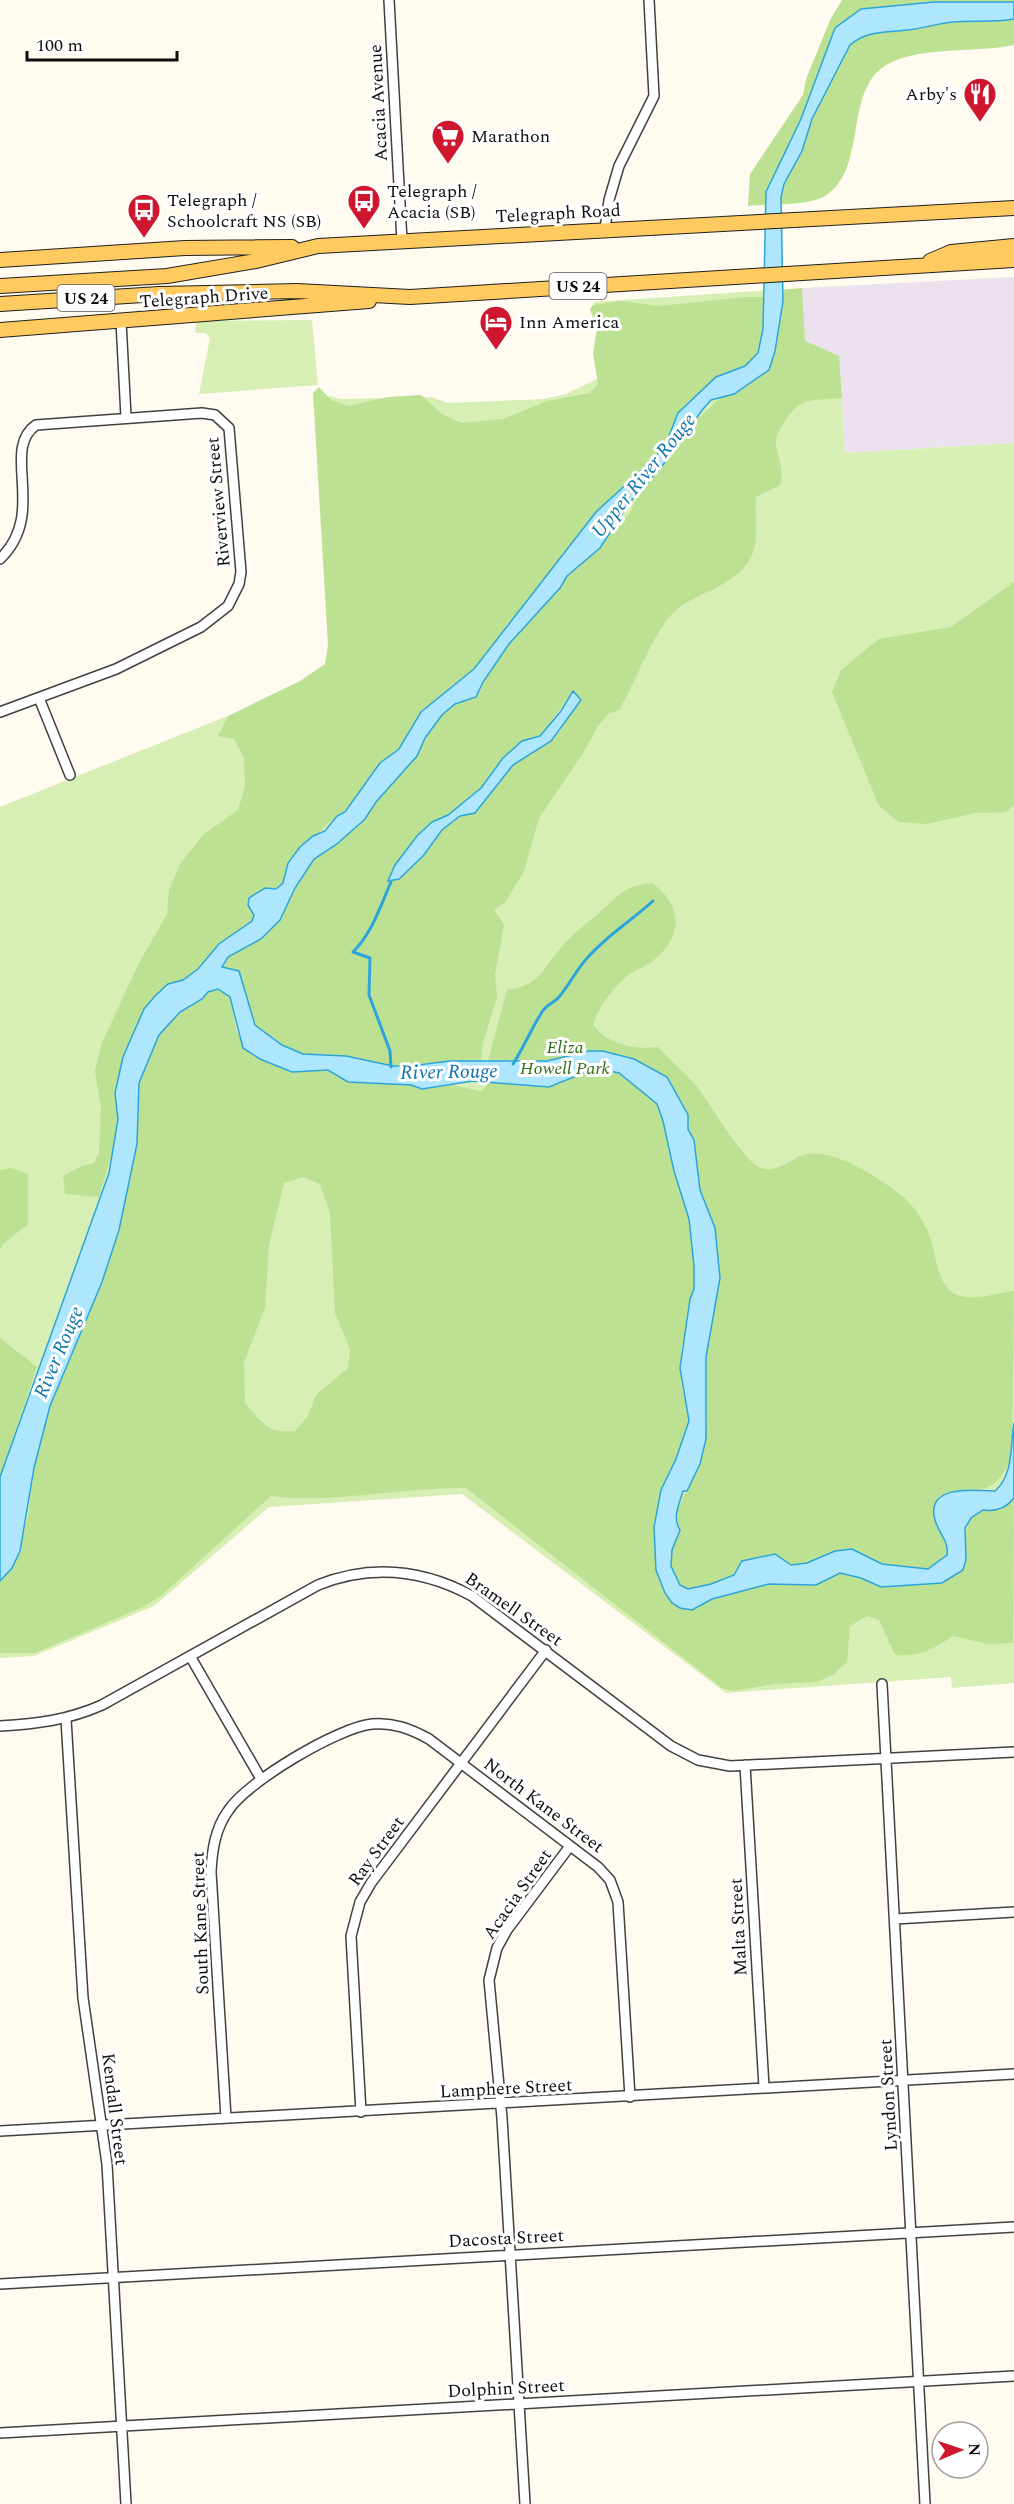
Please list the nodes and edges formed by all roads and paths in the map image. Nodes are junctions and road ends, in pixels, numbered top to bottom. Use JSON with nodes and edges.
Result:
{"nodes":[{"id":1,"x":389,"y":0,"type":"edge"},
{"id":2,"x":649,"y":0,"type":"edge"},
{"id":3,"x":1014,"y":208,"type":"edge"},
{"id":4,"x":606,"y":229,"type":"junction"},
{"id":5,"x":402,"y":241,"type":"junction"},
{"id":6,"x":318,"y":246,"type":"junction"},
{"id":7,"x":1014,"y":246,"type":"edge"},
{"id":8,"x":0,"y":260,"type":"edge"},
{"id":9,"x":1014,"y":260,"type":"edge"},
{"id":10,"x":920,"y":266,"type":"junction"},
{"id":11,"x":0,"y":286,"type":"edge"},
{"id":12,"x":410,"y":297,"type":"junction"},
{"id":13,"x":0,"y":304,"type":"edge"},
{"id":14,"x":121,"y":321,"type":"junction"},
{"id":15,"x":0,"y":330,"type":"edge"},
{"id":16,"x":126,"y":417,"type":"junction"},
{"id":17,"x":0,"y":559,"type":"edge"},
{"id":18,"x":39,"y":698,"type":"junction"},
{"id":19,"x":0,"y":712,"type":"edge"},
{"id":20,"x":70,"y":775,"type":"dead end"},
{"id":21,"x":546,"y":1650,"type":"junction"},
{"id":22,"x":190,"y":1656,"type":"junction"},
{"id":23,"x":882,"y":1684,"type":"dead end"},
{"id":24,"x":66,"y":1719,"type":"junction"},
{"id":25,"x":0,"y":1726,"type":"edge"},
{"id":26,"x":1014,"y":1752,"type":"edge"},
{"id":27,"x":886,"y":1759,"type":"junction"},
{"id":28,"x":462,"y":1763,"type":"junction"},
{"id":29,"x":745,"y":1765,"type":"junction"},
{"id":30,"x":261,"y":1779,"type":"junction"},
{"id":31,"x":570,"y":1846,"type":"junction"},
{"id":32,"x":1014,"y":1912,"type":"edge"},
{"id":33,"x":895,"y":1919,"type":"junction"},
{"id":34,"x":1014,"y":2074,"type":"edge"},
{"id":35,"x":904,"y":2081,"type":"junction"},
{"id":36,"x":764,"y":2087,"type":"junction"},
{"id":37,"x":630,"y":2097,"type":"junction"},
{"id":38,"x":501,"y":2104,"type":"junction"},
{"id":39,"x":361,"y":2112,"type":"junction"},
{"id":40,"x":226,"y":2118,"type":"junction"},
{"id":41,"x":103,"y":2125,"type":"junction"},
{"id":42,"x":0,"y":2131,"type":"edge"},
{"id":43,"x":1014,"y":2227,"type":"edge"},
{"id":44,"x":912,"y":2233,"type":"junction"},
{"id":45,"x":510,"y":2254,"type":"junction"},
{"id":46,"x":113,"y":2277,"type":"junction"},
{"id":47,"x":0,"y":2284,"type":"edge"},
{"id":48,"x":1014,"y":2376,"type":"edge"},
{"id":49,"x":919,"y":2381,"type":"junction"},
{"id":50,"x":519,"y":2403,"type":"junction"},
{"id":51,"x":122,"y":2426,"type":"junction"},
{"id":52,"x":0,"y":2433,"type":"edge"},
{"id":53,"x":126,"y":2504,"type":"edge"},
{"id":54,"x":525,"y":2504,"type":"edge"},
{"id":55,"x":925,"y":2504,"type":"edge"}],
"edges":[{"from":1,"to":5,"type":"street","name":"Acacia Avenue"},
{"from":2,"to":4,"type":"street"},
{"from":3,"to":4,"type":"main road","name":"Telegraph Road","number":"US 24"},
{"from":4,"to":5,"type":"main road","name":"Telegraph Road","number":"US 24"},
{"from":5,"to":6,"type":"main road","name":"Telegraph Road","number":"US 24"},
{"from":6,"to":8,"type":"main road"},
{"from":6,"to":11,"type":"main road","name":"Telegraph Road","number":"US 24"},
{"from":7,"to":10,"type":"main road"},
{"from":9,"to":10,"type":"main road","number":"US 24"},
{"from":10,"to":12,"type":"main road","number":"US 24"},
{"from":12,"to":13,"type":"main road","number":"US 24"},
{"from":12,"to":14,"type":"main road","name":"Telegraph Drive"},
{"from":14,"to":15,"type":"main road","name":"Telegraph Drive"},
{"from":14,"to":16,"type":"street"},
{"from":16,"to":17,"type":"street","name":"Riverview Street"},
{"from":16,"to":18,"type":"street","name":"Riverview Street"},
{"from":18,"to":19,"type":"street","name":"Riverview Street"},
{"from":18,"to":20,"type":"street"},
{"from":21,"to":22,"type":"street","name":"Bramell Street"},
{"from":21,"to":28,"type":"street","name":"Ray Street"},
{"from":21,"to":29,"type":"street","name":"Bramell Street"},
{"from":22,"to":24,"type":"street","name":"Bramell Street"},
{"from":22,"to":30,"type":"street"},
{"from":23,"to":27,"type":"street","name":"Lyndon Street"},
{"from":24,"to":25,"type":"street","name":"Bramell Street"},
{"from":24,"to":41,"type":"street","name":"Kendall Street"},
{"from":26,"to":27,"type":"street","name":"Bramell Street"},
{"from":27,"to":29,"type":"street","name":"Bramell Street"},
{"from":27,"to":33,"type":"street","name":"Lyndon Street"},
{"from":28,"to":30,"type":"street","name":"North Kane Street"},
{"from":28,"to":31,"type":"street","name":"North Kane Street"},
{"from":28,"to":39,"type":"street","name":"Ray Street"},
{"from":29,"to":36,"type":"street","name":"Malta Street"},
{"from":30,"to":40,"type":"street","name":"South Kane Street"},
{"from":31,"to":37,"type":"street","name":"North Kane Street"},
{"from":31,"to":38,"type":"street","name":"Acacia Street"},
{"from":32,"to":33,"type":"street"},
{"from":33,"to":35,"type":"street","name":"Lyndon Street"},
{"from":34,"to":35,"type":"street","name":"Lamphere Street"},
{"from":35,"to":36,"type":"street","name":"Lamphere Street"},
{"from":35,"to":44,"type":"street","name":"Lyndon Street"},
{"from":36,"to":37,"type":"street","name":"Lamphere Street"},
{"from":37,"to":38,"type":"street","name":"Lamphere Street"},
{"from":38,"to":39,"type":"street","name":"Lamphere Street"},
{"from":38,"to":45,"type":"street"},
{"from":39,"to":40,"type":"street","name":"Lamphere Street"},
{"from":40,"to":41,"type":"street","name":"Lamphere Street"},
{"from":41,"to":42,"type":"street","name":"Lamphere Street"},
{"from":41,"to":46,"type":"street","name":"Kendall Street"},
{"from":43,"to":44,"type":"street","name":"Dacosta Street"},
{"from":44,"to":45,"type":"street","name":"Dacosta Street"},
{"from":44,"to":49,"type":"street","name":"Lyndon Street"},
{"from":45,"to":46,"type":"street","name":"Dacosta Street"},
{"from":45,"to":50,"type":"street"},
{"from":46,"to":47,"type":"street","name":"Dacosta Street"},
{"from":46,"to":51,"type":"street","name":"Kendall Street"},
{"from":48,"to":49,"type":"street","name":"Dolphin Street"},
{"from":49,"to":50,"type":"street","name":"Dolphin Street"},
{"from":49,"to":55,"type":"street","name":"Lyndon Street"},
{"from":50,"to":51,"type":"street","name":"Dolphin Street"},
{"from":50,"to":54,"type":"street"},
{"from":51,"to":52,"type":"street","name":"Dolphin Street"},
{"from":51,"to":53,"type":"street","name":"Kendall Street"}]}
